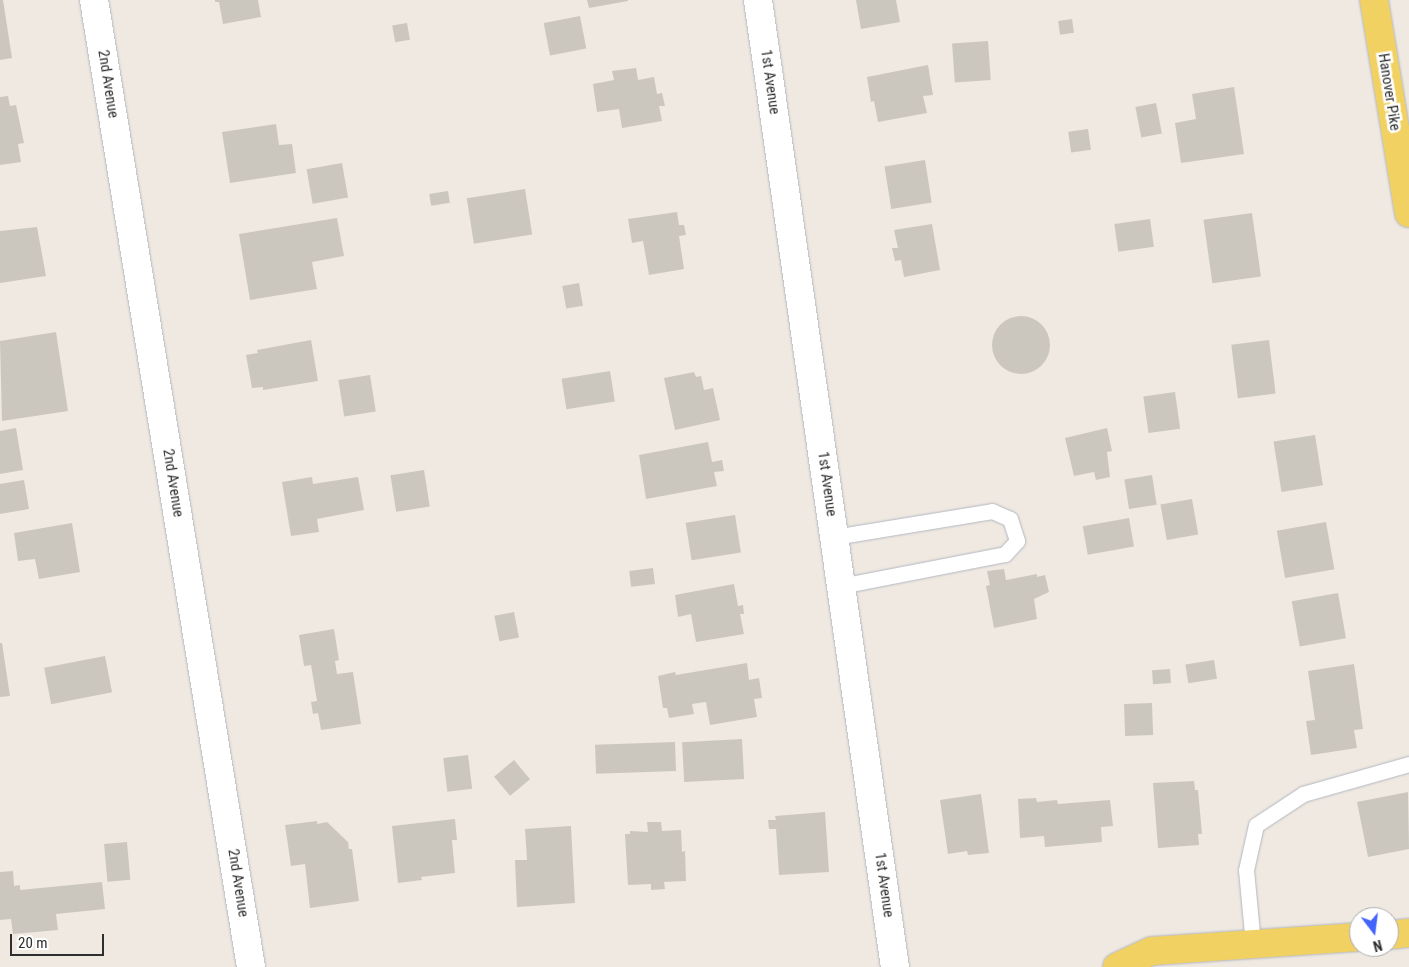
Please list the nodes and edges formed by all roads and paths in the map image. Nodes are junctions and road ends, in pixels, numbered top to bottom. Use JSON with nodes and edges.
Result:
{"nodes":[{"id":1,"x":94,"y":0,"type":"edge"},
{"id":2,"x":758,"y":0,"type":"edge"},
{"id":3,"x":1374,"y":0,"type":"edge"},
{"id":4,"x":1409,"y":213,"type":"edge"},
{"id":5,"x":834,"y":537,"type":"junction"},
{"id":6,"x":841,"y":586,"type":"junction"},
{"id":7,"x":1409,"y":764,"type":"edge"},
{"id":8,"x":1349,"y":938,"type":"edge"},
{"id":9,"x":1253,"y":944,"type":"junction"},
{"id":10,"x":251,"y":967,"type":"edge"},
{"id":11,"x":895,"y":967,"type":"edge"},
{"id":12,"x":1117,"y":967,"type":"edge"}],
"edges":[{"from":1,"to":10,"type":"street","name":"2nd Avenue"},
{"from":2,"to":5,"type":"street","name":"1st Avenue"},
{"from":3,"to":4,"type":"main road","name":"Hanover Pike"},
{"from":5,"to":6,"type":"street","name":"1st Avenue"},
{"from":5,"to":6,"type":"lane"},
{"from":6,"to":11,"type":"street","name":"1st Avenue"},
{"from":7,"to":9,"type":"lane"},
{"from":8,"to":9,"type":"main road"},
{"from":9,"to":12,"type":"main road"}]}
